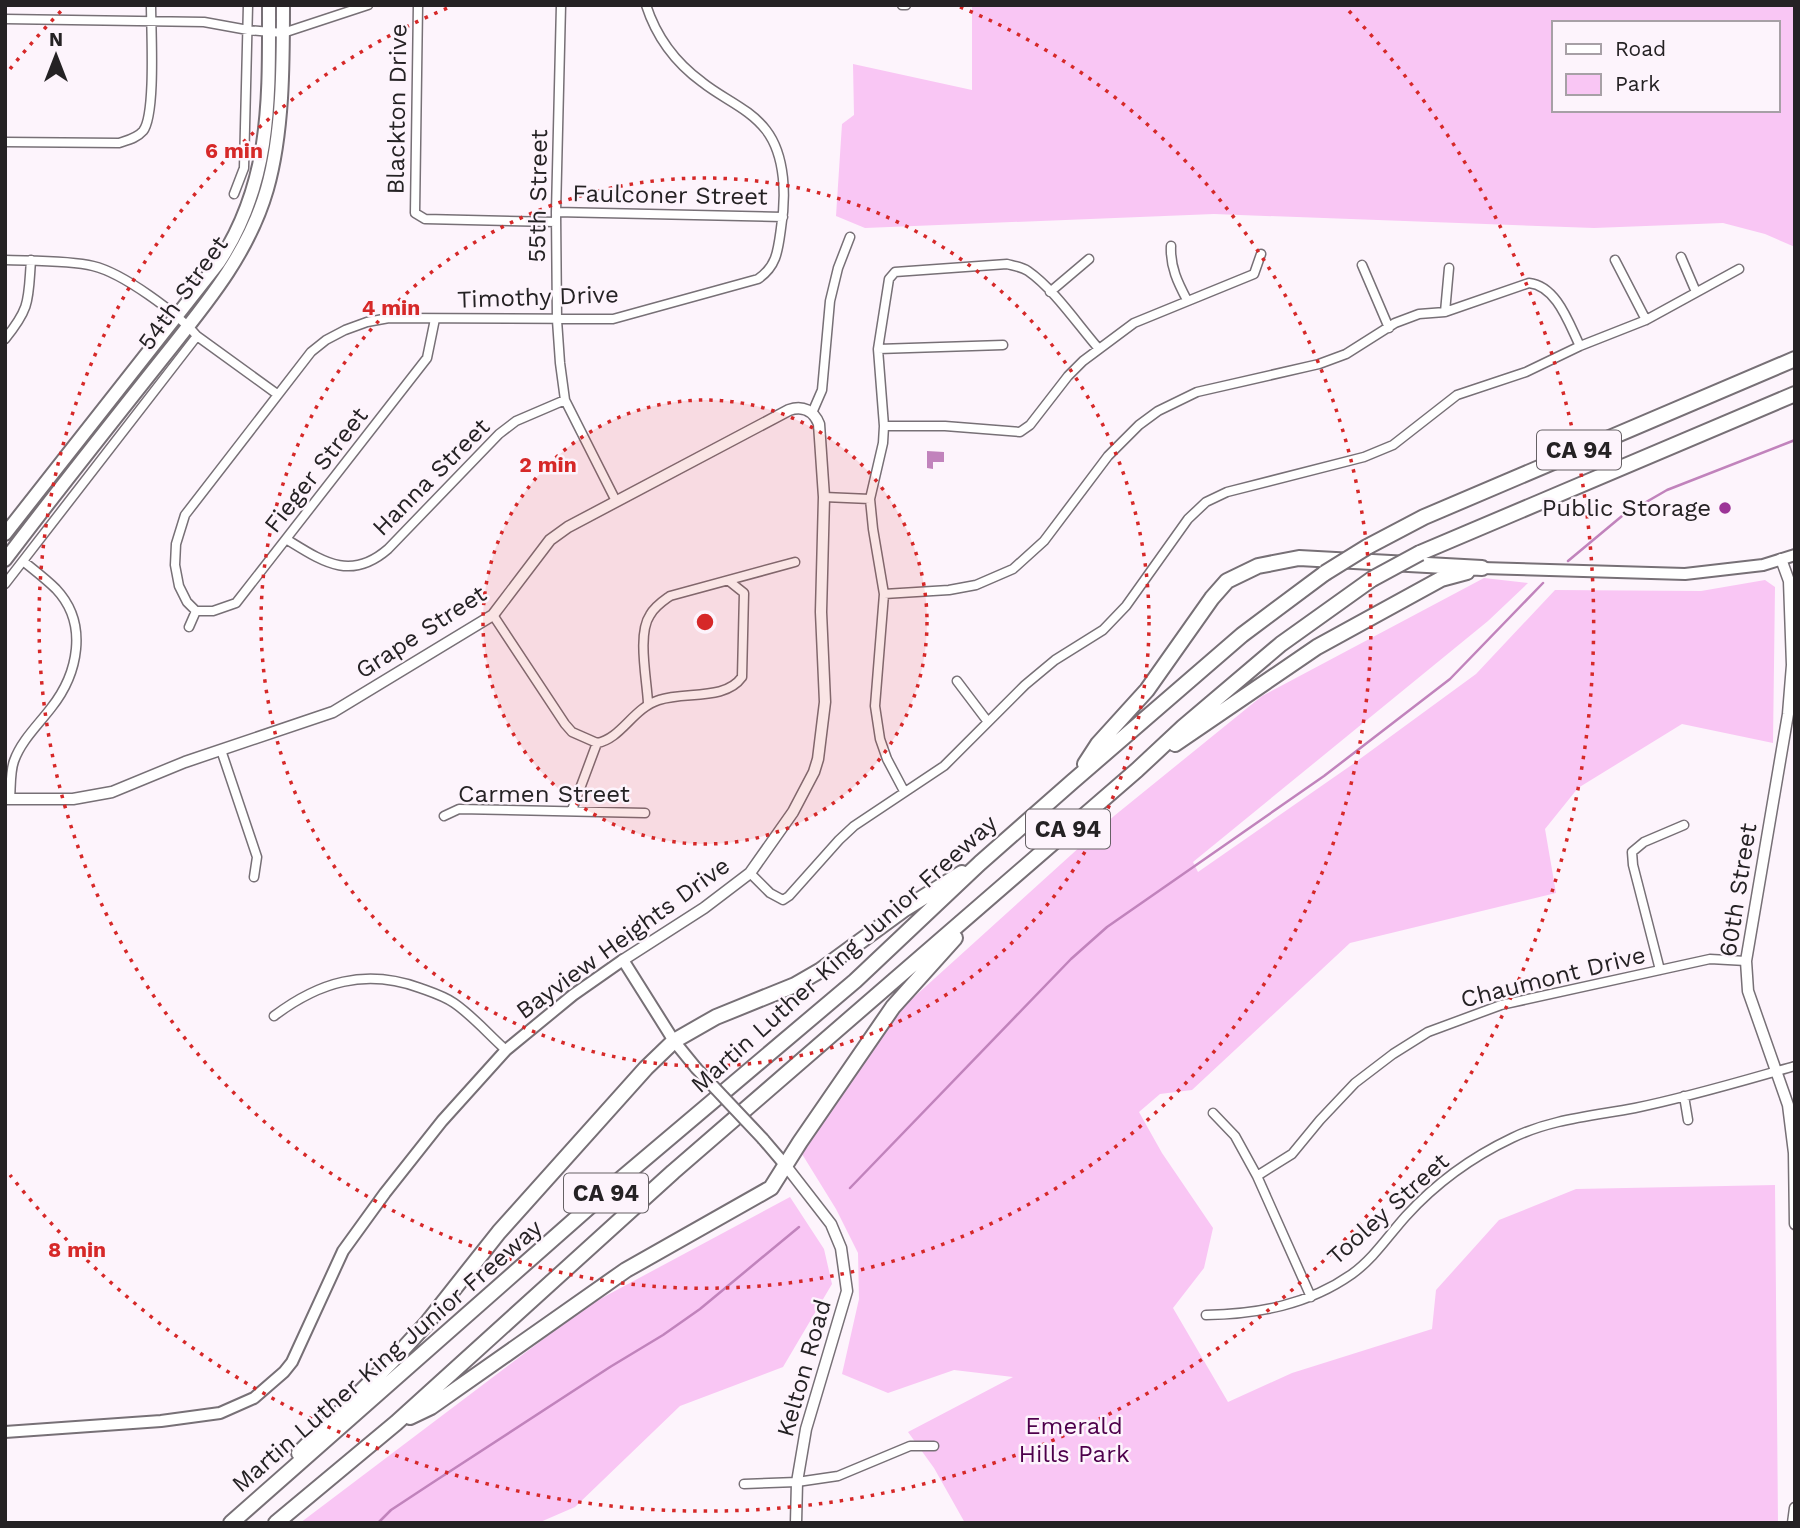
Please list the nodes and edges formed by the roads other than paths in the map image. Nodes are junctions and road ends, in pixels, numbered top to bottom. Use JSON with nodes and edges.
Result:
{"nodes":[{"id":1,"x":151,"y":5,"type":"edge"},
{"id":2,"x":248,"y":5,"type":"edge"},
{"id":3,"x":269,"y":5,"type":"edge"},
{"id":4,"x":283,"y":5,"type":"edge"},
{"id":5,"x":368,"y":5,"type":"edge"},
{"id":6,"x":418,"y":5,"type":"edge"},
{"id":7,"x":561,"y":5,"type":"edge"},
{"id":8,"x":646,"y":5,"type":"edge"},
{"id":9,"x":5,"y":19,"type":"edge"},
{"id":10,"x":151,"y":20,"type":"junction"},
{"id":11,"x":248,"y":30,"type":"junction"},
{"id":12,"x":269,"y":33,"type":"junction"},
{"id":13,"x":283,"y":33,"type":"junction"},
{"id":14,"x":5,"y":142,"type":"edge"},
{"id":15,"x":234,"y":194,"type":"dead end"},
{"id":16,"x":415,"y":213,"type":"joint"},
{"id":17,"x":556,"y":217,"type":"junction"},
{"id":18,"x":783,"y":217,"type":"junction"},
{"id":19,"x":850,"y":237,"type":"dead end"},
{"id":20,"x":1171,"y":246,"type":"dead end"},
{"id":21,"x":1261,"y":254,"type":"dead end"},
{"id":22,"x":1681,"y":257,"type":"dead end"},
{"id":23,"x":1089,"y":259,"type":"dead end"},
{"id":24,"x":5,"y":260,"type":"edge"},
{"id":25,"x":31,"y":260,"type":"junction"},
{"id":26,"x":1615,"y":260,"type":"dead end"},
{"id":27,"x":1362,"y":265,"type":"dead end"},
{"id":28,"x":1448,"y":268,"type":"dead end"},
{"id":29,"x":1739,"y":269,"type":"dead end"},
{"id":30,"x":1050,"y":292,"type":"junction"},
{"id":31,"x":1696,"y":292,"type":"junction"},
{"id":32,"x":1186,"y":300,"type":"junction"},
{"id":33,"x":1445,"y":312,"type":"junction"},
{"id":34,"x":175,"y":315,"type":"junction"},
{"id":35,"x":435,"y":319,"type":"junction"},
{"id":36,"x":557,"y":320,"type":"junction"},
{"id":37,"x":1646,"y":320,"type":"junction"},
{"id":38,"x":188,"y":325,"type":"junction"},
{"id":39,"x":1389,"y":328,"type":"junction"},
{"id":40,"x":197,"y":336,"type":"junction"},
{"id":41,"x":5,"y":339,"type":"edge"},
{"id":42,"x":1003,"y":345,"type":"dead end"},
{"id":43,"x":1580,"y":346,"type":"junction"},
{"id":44,"x":878,"y":349,"type":"junction"},
{"id":45,"x":1099,"y":349,"type":"junction"},
{"id":46,"x":1795,"y":359,"type":"edge"},
{"id":47,"x":277,"y":394,"type":"junction"},
{"id":48,"x":1795,"y":394,"type":"edge"},
{"id":49,"x":565,"y":400,"type":"junction"},
{"id":50,"x":812,"y":413,"type":"junction"},
{"id":51,"x":884,"y":426,"type":"junction"},
{"id":52,"x":824,"y":497,"type":"junction"},
{"id":53,"x":870,"y":499,"type":"junction"},
{"id":54,"x":616,"y":501,"type":"junction"},
{"id":55,"x":5,"y":534,"type":"edge"},
{"id":56,"x":286,"y":540,"type":"junction"},
{"id":57,"x":1795,"y":555,"type":"edge"},
{"id":58,"x":1781,"y":559,"type":"junction"},
{"id":59,"x":5,"y":560,"type":"edge"},
{"id":60,"x":23,"y":561,"type":"junction"},
{"id":61,"x":795,"y":562,"type":"dead end"},
{"id":62,"x":1482,"y":568,"type":"junction"},
{"id":63,"x":729,"y":581,"type":"junction"},
{"id":64,"x":5,"y":584,"type":"edge"},
{"id":65,"x":884,"y":594,"type":"junction"},
{"id":66,"x":196,"y":611,"type":"junction"},
{"id":67,"x":493,"y":615,"type":"junction"},
{"id":68,"x":189,"y":627,"type":"dead end"},
{"id":69,"x":1793,"y":665,"type":"edge"},
{"id":70,"x":957,"y":681,"type":"dead end"},
{"id":71,"x":648,"y":703,"type":"junction"},
{"id":72,"x":988,"y":722,"type":"junction"},
{"id":73,"x":597,"y":743,"type":"junction"},
{"id":74,"x":221,"y":750,"type":"junction"},
{"id":75,"x":1137,"y":770,"type":"junction"},
{"id":76,"x":1072,"y":782,"type":"junction"},
{"id":77,"x":904,"y":792,"type":"junction"},
{"id":78,"x":8,"y":799,"type":"edge"},
{"id":79,"x":572,"y":810,"type":"junction"},
{"id":80,"x":645,"y":813,"type":"dead end"},
{"id":81,"x":444,"y":816,"type":"dead end"},
{"id":82,"x":1684,"y":825,"type":"dead end"},
{"id":83,"x":980,"y":863,"type":"junction"},
{"id":84,"x":750,"y":873,"type":"junction"},
{"id":85,"x":254,"y":877,"type":"dead end"},
{"id":86,"x":1000,"y":889,"type":"junction"},
{"id":87,"x":623,"y":960,"type":"junction"},
{"id":88,"x":1746,"y":961,"type":"junction"},
{"id":89,"x":1660,"y":970,"type":"junction"},
{"id":90,"x":274,"y":1016,"type":"dead end"},
{"id":91,"x":674,"y":1041,"type":"junction"},
{"id":92,"x":506,"y":1050,"type":"junction"},
{"id":93,"x":1795,"y":1066,"type":"edge"},
{"id":94,"x":1777,"y":1071,"type":"junction"},
{"id":95,"x":1684,"y":1096,"type":"junction"},
{"id":96,"x":1213,"y":1113,"type":"dead end"},
{"id":97,"x":1688,"y":1121,"type":"dead end"},
{"id":98,"x":786,"y":1166,"type":"junction"},
{"id":99,"x":1257,"y":1176,"type":"junction"},
{"id":100,"x":1795,"y":1224,"type":"edge"},
{"id":101,"x":1311,"y":1297,"type":"junction"},
{"id":102,"x":1206,"y":1315,"type":"dead end"},
{"id":103,"x":396,"y":1423,"type":"junction"},
{"id":104,"x":5,"y":1432,"type":"edge"},
{"id":105,"x":934,"y":1446,"type":"dead end"},
{"id":106,"x":797,"y":1482,"type":"junction"},
{"id":107,"x":744,"y":1484,"type":"dead end"},
{"id":108,"x":1795,"y":1508,"type":"edge"},
{"id":109,"x":230,"y":1523,"type":"edge"},
{"id":110,"x":276,"y":1523,"type":"edge"},
{"id":111,"x":796,"y":1523,"type":"edge"},
{"id":112,"x":1793,"y":1523,"type":"edge"}],
"edges":[{"from":1,"to":10,"type":"street"},
{"from":2,"to":11,"type":"street"},
{"from":3,"to":12,"type":"main road","name":"54th Street"},
{"from":4,"to":13,"type":"main road","name":"54th Street"},
{"from":5,"to":13,"type":"street"},
{"from":6,"to":16,"type":"street","name":"Blackton Drive"},
{"from":7,"to":17,"type":"street","name":"55th Street"},
{"from":8,"to":18,"type":"street","name":"Timothy Drive"},
{"from":9,"to":10,"type":"street"},
{"from":10,"to":11,"type":"street"},
{"from":10,"to":14,"type":"street"},
{"from":11,"to":12,"type":"street"},
{"from":11,"to":15,"type":"street"},
{"from":12,"to":13,"type":"street"},
{"from":12,"to":34,"type":"main road","name":"54th Street"},
{"from":13,"to":38,"type":"main road","name":"54th Street"},
{"from":16,"to":17,"type":"street","name":"Faulconer Street"},
{"from":17,"to":18,"type":"street","name":"Faulconer Street"},
{"from":17,"to":36,"type":"street","name":"55th Street"},
{"from":18,"to":36,"type":"street","name":"Timothy Drive"},
{"from":19,"to":50,"type":"street"},
{"from":20,"to":32,"type":"street"},
{"from":21,"to":32,"type":"street"},
{"from":22,"to":31,"type":"street"},
{"from":23,"to":30,"type":"street"},
{"from":24,"to":25,"type":"street"},
{"from":25,"to":34,"type":"street"},
{"from":25,"to":41,"type":"street"},
{"from":26,"to":37,"type":"street"},
{"from":27,"to":39,"type":"street"},
{"from":28,"to":33,"type":"street"},
{"from":29,"to":31,"type":"street"},
{"from":30,"to":44,"type":"street"},
{"from":30,"to":45,"type":"street"},
{"from":31,"to":37,"type":"street"},
{"from":32,"to":45,"type":"street"},
{"from":33,"to":39,"type":"street"},
{"from":33,"to":43,"type":"street"},
{"from":34,"to":38,"type":"street"},
{"from":34,"to":55,"type":"main road","name":"54th Street"},
{"from":35,"to":36,"type":"street","name":"Timothy Drive"},
{"from":35,"to":47,"type":"street","name":"Timothy Drive"},
{"from":35,"to":56,"type":"street","name":"Fieger Street"},
{"from":36,"to":49,"type":"street","name":"55th Street"},
{"from":37,"to":43,"type":"street"},
{"from":38,"to":40,"type":"street"},
{"from":38,"to":59,"type":"main road","name":"54th Street"},
{"from":39,"to":65,"type":"street"},
{"from":40,"to":47,"type":"street"},
{"from":40,"to":60,"type":"street"},
{"from":42,"to":44,"type":"street"},
{"from":43,"to":72,"type":"street"},
{"from":44,"to":51,"type":"street"},
{"from":45,"to":51,"type":"street"},
{"from":46,"to":76,"type":"highway","name":"Martin Luther King Junior Freeway","number":"CA 94","bridge":true},
{"from":47,"to":66,"type":"street","name":"Timothy Drive"},
{"from":48,"to":75,"type":"highway","name":"Martin Luther King Junior Freeway","number":"CA 94","bridge":true},
{"from":49,"to":54,"type":"street","name":"55th Street"},
{"from":49,"to":56,"type":"street","name":"Hanna Street"},
{"from":50,"to":52,"type":"street","name":"Bayview Heights Drive"},
{"from":50,"to":54,"type":"street","name":"Grape Street"},
{"from":51,"to":53,"type":"street"},
{"from":52,"to":53,"type":"street"},
{"from":52,"to":84,"type":"street","name":"Bayview Heights Drive"},
{"from":53,"to":65,"type":"street"},
{"from":54,"to":67,"type":"street","name":"Grape Street"},
{"from":56,"to":66,"type":"street","name":"Fieger Street"},
{"from":57,"to":58,"type":"main road"},
{"from":58,"to":62,"type":"main road"},
{"from":58,"to":69,"type":"street","name":"60th Street"},
{"from":60,"to":64,"type":"street"},
{"from":60,"to":78,"type":"street"},
{"from":61,"to":63,"type":"street"},
{"from":62,"to":75,"type":"highway"},
{"from":62,"to":76,"type":"highway"},
{"from":63,"to":71,"type":"street"},
{"from":63,"to":71,"type":"street"},
{"from":65,"to":77,"type":"street"},
{"from":66,"to":68,"type":"street"},
{"from":67,"to":73,"type":"street"},
{"from":67,"to":74,"type":"street","name":"Grape Street"},
{"from":69,"to":88,"type":"street","name":"60th Street"},
{"from":70,"to":72,"type":"street"},
{"from":71,"to":73,"type":"street"},
{"from":72,"to":77,"type":"street"},
{"from":73,"to":79,"type":"street"},
{"from":74,"to":78,"type":"street","name":"Grape Street"},
{"from":74,"to":85,"type":"street"},
{"from":75,"to":86,"type":"highway","name":"Martin Luther King Junior Freeway","number":"CA 94"},
{"from":76,"to":83,"type":"highway","name":"Martin Luther King Junior Freeway","number":"CA 94"},
{"from":77,"to":84,"type":"street"},
{"from":79,"to":80,"type":"street","name":"Carmen Street"},
{"from":79,"to":81,"type":"street","name":"Carmen Street"},
{"from":82,"to":89,"type":"street"},
{"from":83,"to":91,"type":"highway"},
{"from":83,"to":109,"type":"highway","name":"Martin Luther King Junior Freeway","number":"CA 94"},
{"from":84,"to":87,"type":"street","name":"Bayview Heights Drive"},
{"from":86,"to":98,"type":"highway"},
{"from":86,"to":103,"type":"highway","name":"Martin Luther King Junior Freeway","number":"CA 94"},
{"from":87,"to":91,"type":"main road","name":"Kelton Road"},
{"from":87,"to":92,"type":"main road","name":"Bayview Heights Drive"},
{"from":88,"to":89,"type":"street","name":"Chaumont Drive"},
{"from":88,"to":94,"type":"street","name":"60th Street"},
{"from":89,"to":99,"type":"street","name":"Chaumont Drive"},
{"from":90,"to":92,"type":"street"},
{"from":91,"to":98,"type":"main road","name":"Kelton Road","bridge":true},
{"from":91,"to":109,"type":"highway"},
{"from":92,"to":104,"type":"main road","name":"Bayview Heights Drive"},
{"from":93,"to":94,"type":"street","name":"Tooley Street"},
{"from":94,"to":95,"type":"street","name":"Tooley Street"},
{"from":94,"to":100,"type":"street","name":"60th Street"},
{"from":95,"to":97,"type":"street"},
{"from":95,"to":101,"type":"street","name":"Tooley Street"},
{"from":96,"to":99,"type":"street"},
{"from":98,"to":103,"type":"highway"},
{"from":98,"to":106,"type":"street","name":"Kelton Road"},
{"from":99,"to":101,"type":"street"},
{"from":101,"to":102,"type":"street","name":"Tooley Street"},
{"from":103,"to":110,"type":"highway","name":"Martin Luther King Junior Freeway","number":"CA 94"},
{"from":105,"to":106,"type":"street"},
{"from":106,"to":107,"type":"street"},
{"from":106,"to":111,"type":"street","name":"Kelton Road"},
{"from":108,"to":112,"type":"street"}]}
